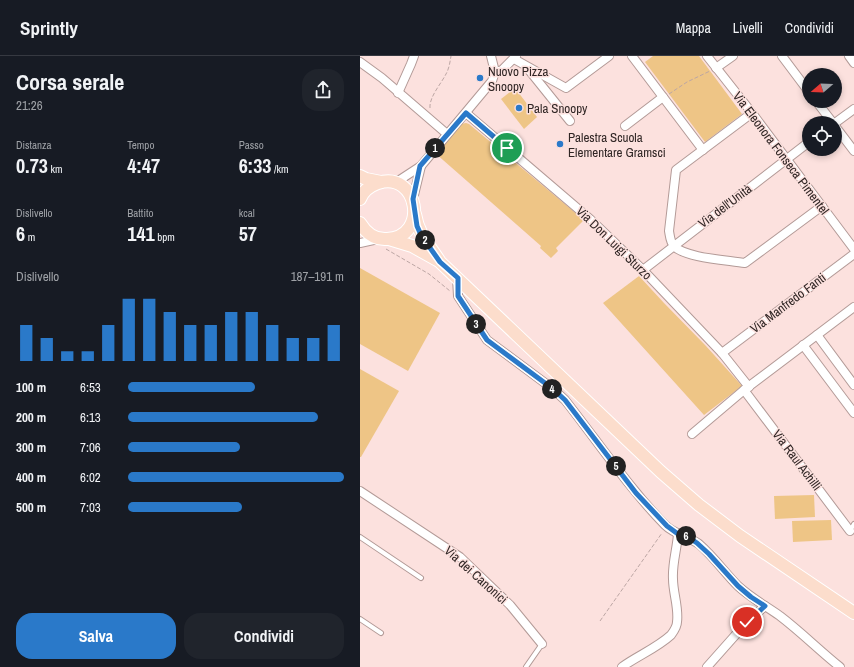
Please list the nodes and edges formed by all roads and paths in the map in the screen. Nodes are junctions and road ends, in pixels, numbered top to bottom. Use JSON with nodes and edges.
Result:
{"nodes":[{"id":1,"x":414,"y":56,"type":"edge"},
{"id":2,"x":451,"y":56,"type":"edge"},
{"id":3,"x":491,"y":56,"type":"edge"},
{"id":4,"x":609,"y":56,"type":"edge"},
{"id":5,"x":632,"y":56,"type":"edge"},
{"id":6,"x":707,"y":56,"type":"edge"},
{"id":7,"x":733,"y":56,"type":"edge"},
{"id":8,"x":782,"y":56,"type":"edge"},
{"id":9,"x":849,"y":56,"type":"edge"},
{"id":10,"x":515,"y":58,"type":"edge"},
{"id":11,"x":360,"y":62,"type":"edge"},
{"id":12,"x":854,"y":63,"type":"edge"},
{"id":13,"x":526,"y":67,"type":"junction"},
{"id":14,"x":716,"y":68,"type":"junction"},
{"id":15,"x":495,"y":72,"type":"junction"},
{"id":16,"x":802,"y":83,"type":"edge"},
{"id":17,"x":398,"y":93,"type":"junction"},
{"id":18,"x":663,"y":97,"type":"junction"},
{"id":19,"x":821,"y":108,"type":"edge"},
{"id":20,"x":430,"y":109,"type":"dead end"},
{"id":21,"x":854,"y":109,"type":"edge"},
{"id":22,"x":466,"y":113,"type":"junction"},
{"id":23,"x":752,"y":113,"type":"junction"},
{"id":24,"x":828,"y":116,"type":"edge"},
{"id":25,"x":842,"y":118,"type":"edge"},
{"id":26,"x":570,"y":121,"type":"dead end"},
{"id":27,"x":625,"y":126,"type":"dead end"},
{"id":28,"x":447,"y":134,"type":"junction"},
{"id":29,"x":842,"y":135,"type":"edge"},
{"id":30,"x":802,"y":147,"type":"edge"},
{"id":31,"x":703,"y":150,"type":"junction"},
{"id":32,"x":854,"y":151,"type":"edge"},
{"id":33,"x":786,"y":160,"type":"junction"},
{"id":34,"x":420,"y":166,"type":"junction"},
{"id":35,"x":360,"y":176,"type":"edge"},
{"id":36,"x":381,"y":182,"type":"junction"},
{"id":37,"x":395,"y":183,"type":"junction"},
{"id":38,"x":360,"y":199,"type":"edge"},
{"id":39,"x":413,"y":199,"type":"junction"},
{"id":40,"x":822,"y":206,"type":"junction"},
{"id":41,"x":415,"y":214,"type":"junction"},
{"id":42,"x":360,"y":223,"type":"edge"},
{"id":43,"x":384,"y":242,"type":"junction"},
{"id":44,"x":360,"y":243,"type":"edge"},
{"id":45,"x":673,"y":245,"type":"junction"},
{"id":46,"x":854,"y":250,"type":"edge"},
{"id":47,"x":854,"y":254,"type":"edge"},
{"id":48,"x":440,"y":262,"type":"junction"},
{"id":49,"x":643,"y":270,"type":"junction"},
{"id":50,"x":458,"y":278,"type":"junction"},
{"id":51,"x":458,"y":296,"type":"junction"},
{"id":52,"x":854,"y":307,"type":"edge"},
{"id":53,"x":817,"y":335,"type":"junction"},
{"id":54,"x":803,"y":346,"type":"junction"},
{"id":55,"x":722,"y":353,"type":"junction"},
{"id":56,"x":854,"y":385,"type":"edge"},
{"id":57,"x":747,"y":388,"type":"junction"},
{"id":58,"x":851,"y":403,"type":"edge"},
{"id":59,"x":854,"y":413,"type":"edge"},
{"id":60,"x":692,"y":434,"type":"dead end"},
{"id":61,"x":360,"y":490,"type":"edge"},
{"id":62,"x":667,"y":526,"type":"junction"},
{"id":63,"x":852,"y":527,"type":"edge"},
{"id":64,"x":678,"y":534,"type":"junction"},
{"id":65,"x":360,"y":537,"type":"edge"},
{"id":66,"x":421,"y":578,"type":"dead end"},
{"id":67,"x":765,"y":606,"type":"junction"},
{"id":68,"x":854,"y":613,"type":"edge"},
{"id":69,"x":360,"y":619,"type":"edge"},
{"id":70,"x":600,"y":621,"type":"dead end"},
{"id":71,"x":381,"y":633,"type":"dead end"},
{"id":72,"x":542,"y":644,"type":"joint"},
{"id":73,"x":526,"y":667,"type":"edge"},
{"id":74,"x":622,"y":667,"type":"edge"},
{"id":75,"x":707,"y":667,"type":"edge"},
{"id":76,"x":840,"y":667,"type":"edge"}],
"edges":[{"from":1,"to":17,"type":"street"},
{"from":2,"to":20,"type":"path"},
{"from":3,"to":15,"type":"street"},
{"from":4,"to":13,"type":"street"},
{"from":5,"to":18,"type":"street"},
{"from":6,"to":14,"type":"street","name":"Via Eleonora Fonseca Pimentel"},
{"from":7,"to":14,"type":"street"},
{"from":8,"to":16,"type":"street"},
{"from":9,"to":12,"type":"street"},
{"from":10,"to":13,"type":"street"},
{"from":10,"to":15,"type":"street"},
{"from":11,"to":17,"type":"street"},
{"from":13,"to":26,"type":"street"},
{"from":14,"to":18,"type":"path"},
{"from":14,"to":23,"type":"street","name":"Via Eleonora Fonseca Pimentel"},
{"from":15,"to":22,"type":"street"},
{"from":17,"to":28,"type":"street"},
{"from":18,"to":27,"type":"street"},
{"from":18,"to":31,"type":"street"},
{"from":19,"to":24,"type":"street"},
{"from":21,"to":25,"type":"street"},
{"from":22,"to":28,"type":"street"},
{"from":22,"to":49,"type":"street","name":"Via Don Luigi Sturzo"},
{"from":23,"to":31,"type":"street"},
{"from":23,"to":33,"type":"street","name":"Via Eleonora Fonseca Pimentel"},
{"from":28,"to":34,"type":"street"},
{"from":29,"to":32,"type":"street"},
{"from":30,"to":33,"type":"street","name":"Via dell'Unità"},
{"from":31,"to":45,"type":"street"},
{"from":33,"to":40,"type":"street","name":"Via Eleonora Fonseca Pimentel"},
{"from":33,"to":45,"type":"street","name":"Via dell'Unità"},
{"from":34,"to":37,"type":"street"},
{"from":34,"to":39,"type":"street"},
{"from":35,"to":36,"type":"main road"},
{"from":36,"to":37,"type":"main road"},
{"from":36,"to":38,"type":"main road"},
{"from":37,"to":39,"type":"main road"},
{"from":39,"to":41,"type":"main road"},
{"from":40,"to":45,"type":"street"},
{"from":40,"to":46,"type":"street","name":"Via Eleonora Fonseca Pimentel"},
{"from":41,"to":43,"type":"main road"},
{"from":41,"to":48,"type":"main road"},
{"from":42,"to":43,"type":"main road"},
{"from":43,"to":44,"type":"street"},
{"from":43,"to":48,"type":"main road"},
{"from":43,"to":51,"type":"path"},
{"from":45,"to":49,"type":"street","name":"Via dell'Unità"},
{"from":47,"to":55,"type":"street","name":"Via Manfredo Fanti"},
{"from":48,"to":50,"type":"main road"},
{"from":49,"to":55,"type":"street","name":"Via Don Luigi Sturzo"},
{"from":50,"to":51,"type":"street"},
{"from":50,"to":68,"type":"main road"},
{"from":51,"to":62,"type":"street"},
{"from":52,"to":53,"type":"street"},
{"from":53,"to":54,"type":"street"},
{"from":53,"to":56,"type":"street"},
{"from":54,"to":57,"type":"street"},
{"from":54,"to":58,"type":"street"},
{"from":55,"to":57,"type":"street","name":"Via Don Luigi Sturzo"},
{"from":57,"to":60,"type":"street"},
{"from":57,"to":63,"type":"street","name":"Via Raul Achilli"},
{"from":58,"to":59,"type":"street"},
{"from":61,"to":72,"type":"street","name":"Via dei Canonici"},
{"from":62,"to":64,"type":"street"},
{"from":62,"to":70,"type":"path"},
{"from":64,"to":67,"type":"street"},
{"from":64,"to":74,"type":"street"},
{"from":65,"to":66,"type":"lane"},
{"from":67,"to":75,"type":"street"},
{"from":67,"to":76,"type":"street"},
{"from":69,"to":71,"type":"lane"},
{"from":72,"to":73,"type":"lane"}]}
